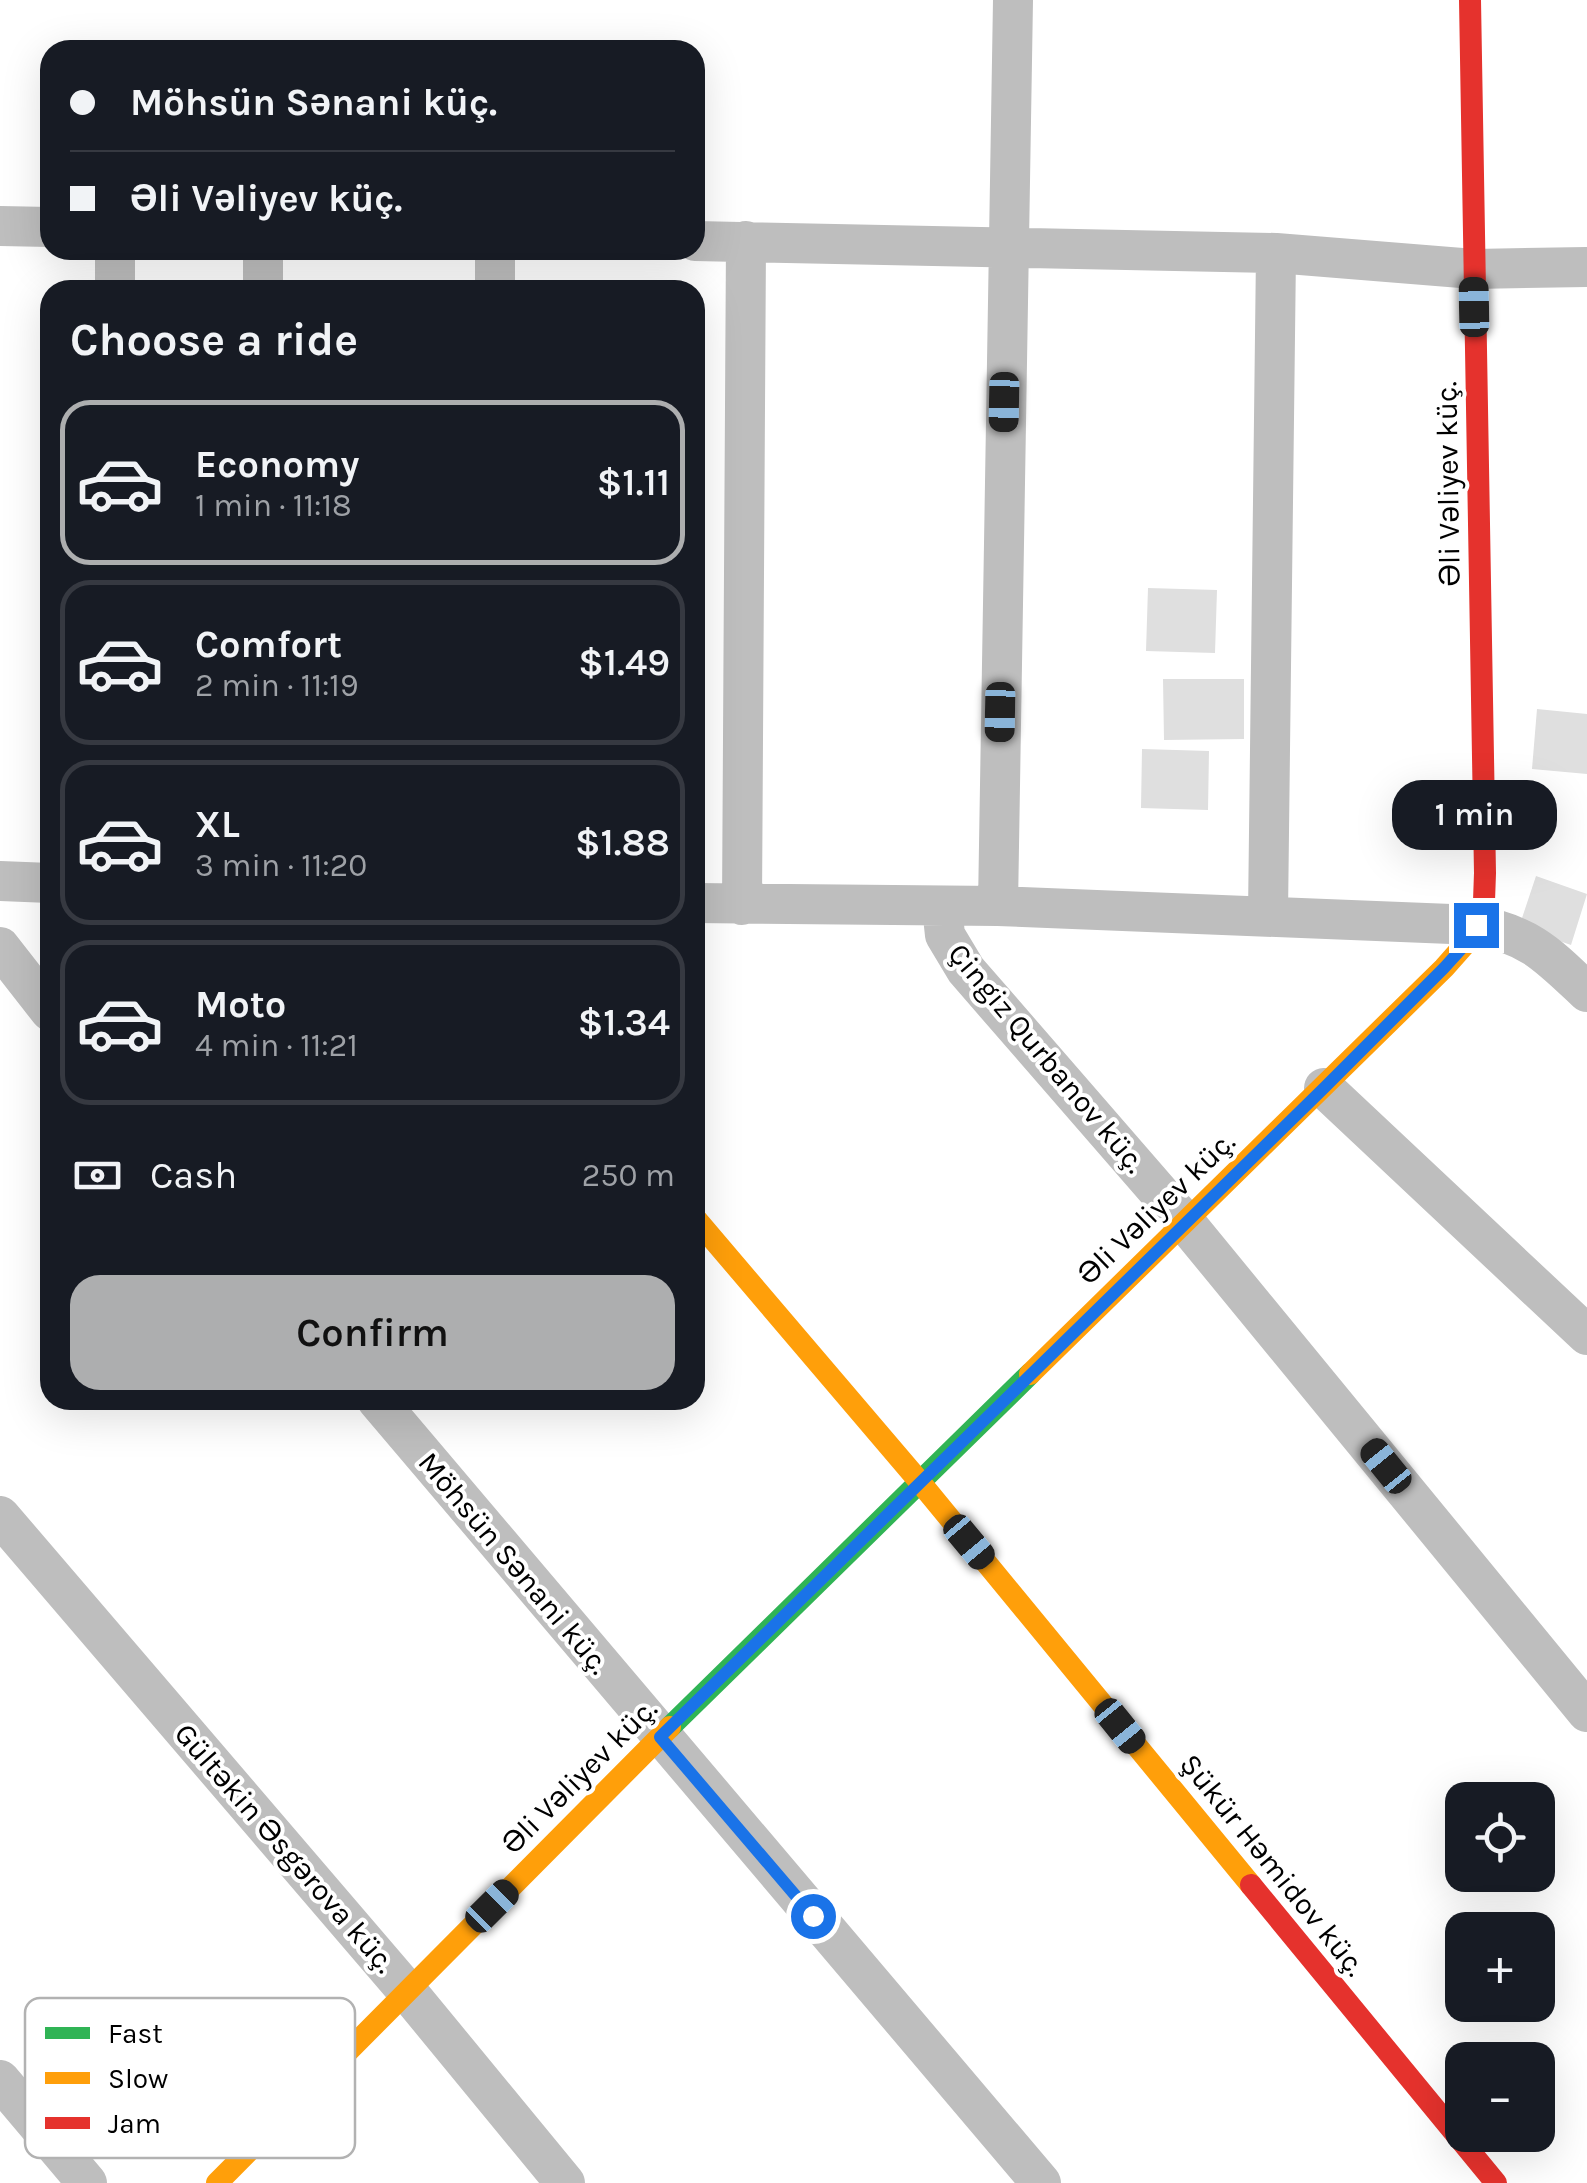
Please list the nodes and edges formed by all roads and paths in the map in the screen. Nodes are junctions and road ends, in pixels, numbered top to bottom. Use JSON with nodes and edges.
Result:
{"nodes":[{"id":1,"x":1012,"y":0,"type":"edge"},
{"id":2,"x":1470,"y":0,"type":"edge"},
{"id":3,"x":0,"y":226,"type":"edge"},
{"id":4,"x":40,"y":227,"type":"edge"},
{"id":5,"x":705,"y":240,"type":"edge"},
{"id":6,"x":746,"y":241,"type":"junction"},
{"id":7,"x":1007,"y":248,"type":"junction"},
{"id":8,"x":1276,"y":253,"type":"junction"},
{"id":9,"x":1587,"y":267,"type":"edge"},
{"id":10,"x":1474,"y":269,"type":"junction"},
{"id":11,"x":0,"y":881,"type":"edge"},
{"id":12,"x":40,"y":883,"type":"edge"},
{"id":13,"x":705,"y":904,"type":"edge"},
{"id":14,"x":742,"y":904,"type":"junction"},
{"id":15,"x":998,"y":906,"type":"junction"},
{"id":16,"x":942,"y":908,"type":"junction"},
{"id":17,"x":1268,"y":915,"type":"junction"},
{"id":18,"x":1476,"y":925,"type":"junction"},
{"id":19,"x":0,"y":947,"type":"edge"},
{"id":20,"x":1587,"y":992,"type":"edge"},
{"id":21,"x":40,"y":998,"type":"edge"},
{"id":22,"x":1324,"y":1088,"type":"junction"},
{"id":23,"x":1184,"y":1221,"type":"junction"},
{"id":24,"x":705,"y":1230,"type":"edge"},
{"id":25,"x":1587,"y":1335,"type":"edge"},
{"id":26,"x":385,"y":1410,"type":"edge"},
{"id":27,"x":919,"y":1482,"type":"junction"},
{"id":28,"x":0,"y":1516,"type":"edge"},
{"id":29,"x":1587,"y":1712,"type":"edge"},
{"id":30,"x":660,"y":1737,"type":"junction"},
{"id":31,"x":408,"y":1991,"type":"junction"},
{"id":32,"x":355,"y":2044,"type":"edge"},
{"id":33,"x":0,"y":2080,"type":"edge"},
{"id":34,"x":25,"y":2110,"type":"edge"},
{"id":35,"x":65,"y":2158,"type":"edge"},
{"id":36,"x":242,"y":2158,"type":"edge"},
{"id":37,"x":86,"y":2183,"type":"edge"},
{"id":38,"x":217,"y":2183,"type":"edge"},
{"id":39,"x":565,"y":2183,"type":"edge"},
{"id":40,"x":1042,"y":2183,"type":"edge"},
{"id":41,"x":1496,"y":2183,"type":"edge"}],
"edges":[{"from":1,"to":7,"type":"street"},
{"from":2,"to":10,"type":"street","name":"Əli Vəliyev küç."},
{"from":3,"to":4,"type":"street"},
{"from":5,"to":6,"type":"street"},
{"from":6,"to":7,"type":"street"},
{"from":6,"to":14,"type":"street"},
{"from":7,"to":8,"type":"street"},
{"from":7,"to":15,"type":"street"},
{"from":8,"to":10,"type":"street"},
{"from":8,"to":17,"type":"street"},
{"from":9,"to":10,"type":"street"},
{"from":10,"to":18,"type":"street","name":"Əli Vəliyev küç."},
{"from":11,"to":12,"type":"street"},
{"from":13,"to":14,"type":"street"},
{"from":14,"to":16,"type":"street"},
{"from":15,"to":16,"type":"street"},
{"from":15,"to":17,"type":"street"},
{"from":16,"to":23,"type":"street","name":"Çingiz Qurbanov küç."},
{"from":17,"to":18,"type":"street"},
{"from":18,"to":20,"type":"street"},
{"from":18,"to":22,"type":"street","name":"Əli Vəliyev küç."},
{"from":19,"to":21,"type":"street"},
{"from":22,"to":23,"type":"street","name":"Əli Vəliyev küç."},
{"from":22,"to":25,"type":"street"},
{"from":23,"to":27,"type":"street","name":"Əli Vəliyev küç."},
{"from":23,"to":29,"type":"street","name":"Çingiz Qurbanov küç."},
{"from":24,"to":27,"type":"street","name":"Şükür Həmidov küç."},
{"from":26,"to":30,"type":"street","name":"Möhsün Sənani küç."},
{"from":27,"to":30,"type":"street","name":"Əli Vəliyev küç."},
{"from":27,"to":41,"type":"street","name":"Şükür Həmidov küç."},
{"from":28,"to":31,"type":"street","name":"Gültəkin Əsgərova küç."},
{"from":30,"to":31,"type":"street","name":"Əli Vəliyev küç."},
{"from":30,"to":40,"type":"street","name":"Möhsün Sənani küç."},
{"from":31,"to":32,"type":"street","name":"Əli Vəliyev küç."},
{"from":31,"to":39,"type":"street","name":"Gültəkin Əsgərova küç."},
{"from":33,"to":34,"type":"street"},
{"from":35,"to":37,"type":"street"},
{"from":36,"to":38,"type":"street","name":"Əli Vəliyev küç."}]}
